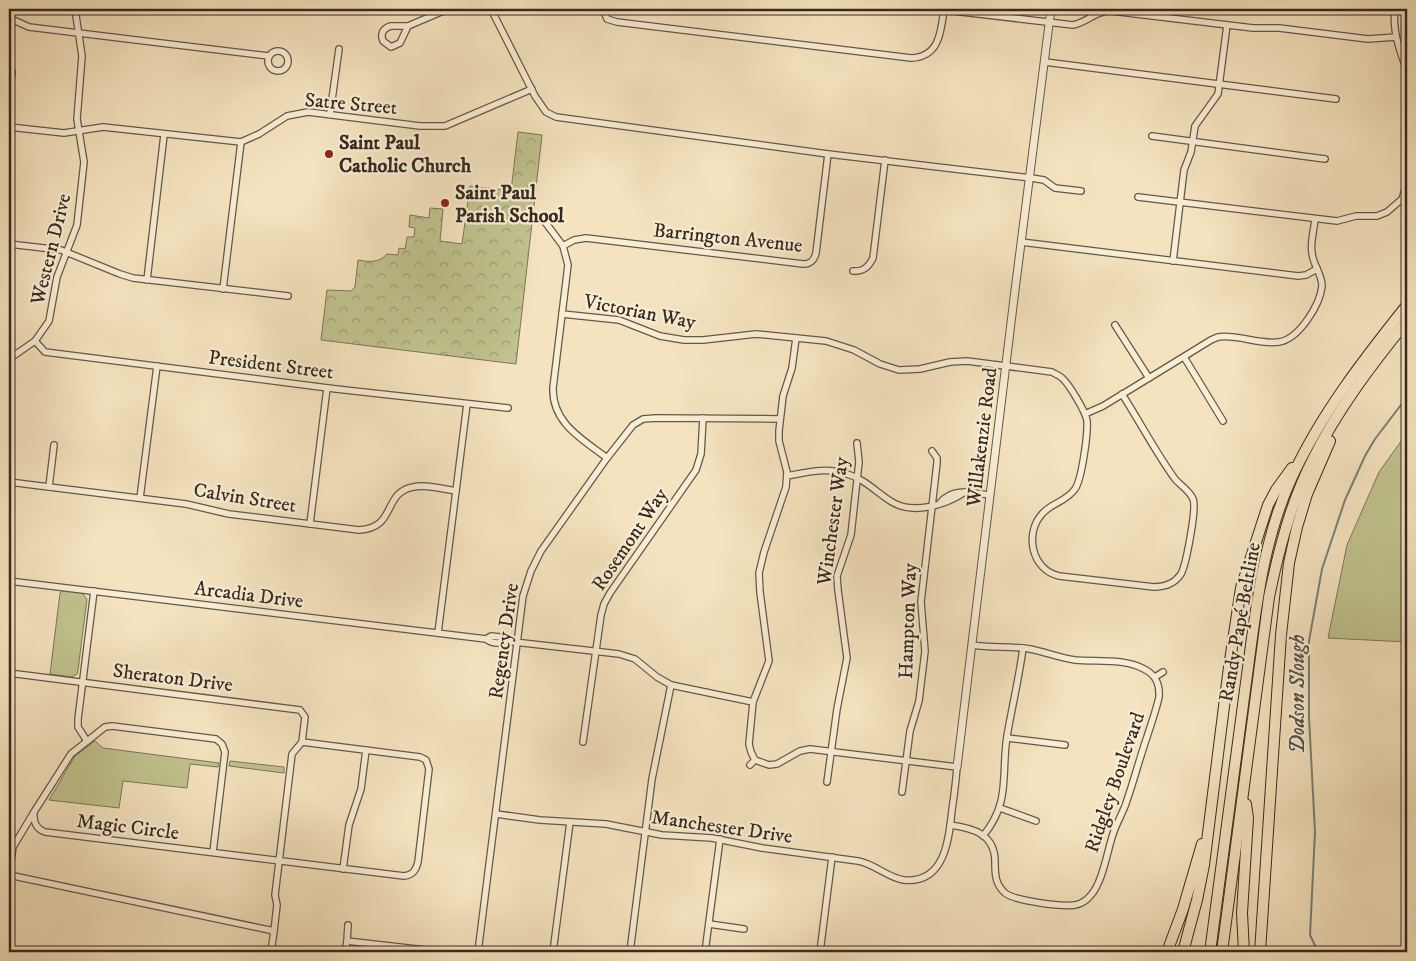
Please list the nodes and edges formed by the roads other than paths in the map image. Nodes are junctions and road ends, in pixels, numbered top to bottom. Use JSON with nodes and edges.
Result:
{"nodes":[{"id":1,"x":75,"y":9,"type":"edge"},
{"id":2,"x":448,"y":9,"type":"edge"},
{"id":3,"x":491,"y":9,"type":"edge"},
{"id":4,"x":603,"y":9,"type":"edge"},
{"id":5,"x":1051,"y":9,"type":"edge"},
{"id":6,"x":1395,"y":9,"type":"edge"},
{"id":7,"x":944,"y":10,"type":"edge"},
{"id":8,"x":9,"y":18,"type":"edge"},
{"id":9,"x":1050,"y":23,"type":"junction"},
{"id":10,"x":1228,"y":25,"type":"junction"},
{"id":11,"x":408,"y":26,"type":"junction"},
{"id":12,"x":78,"y":34,"type":"junction"},
{"id":13,"x":1396,"y":37,"type":"junction"},
{"id":14,"x":338,"y":49,"type":"dead end"},
{"id":15,"x":269,"y":56,"type":"dead end"},
{"id":16,"x":1045,"y":62,"type":"junction"},
{"id":17,"x":12,"y":72,"type":"dead end"},
{"id":18,"x":1407,"y":72,"type":"edge"},
{"id":19,"x":1220,"y":84,"type":"junction"},
{"id":20,"x":532,"y":89,"type":"junction"},
{"id":21,"x":9,"y":97,"type":"edge"},
{"id":22,"x":1336,"y":99,"type":"dead end"},
{"id":23,"x":330,"y":114,"type":"junction"},
{"id":24,"x":9,"y":127,"type":"edge"},
{"id":25,"x":78,"y":130,"type":"junction"},
{"id":26,"x":164,"y":135,"type":"junction"},
{"id":27,"x":1152,"y":136,"type":"dead end"},
{"id":28,"x":1193,"y":141,"type":"junction"},
{"id":29,"x":241,"y":142,"type":"junction"},
{"id":30,"x":828,"y":154,"type":"junction"},
{"id":31,"x":1324,"y":159,"type":"dead end"},
{"id":32,"x":885,"y":160,"type":"junction"},
{"id":33,"x":1031,"y":178,"type":"junction"},
{"id":34,"x":1407,"y":183,"type":"edge"},
{"id":35,"x":1080,"y":191,"type":"dead end"},
{"id":36,"x":1138,"y":197,"type":"dead end"},
{"id":37,"x":1180,"y":202,"type":"junction"},
{"id":38,"x":1316,"y":219,"type":"junction"},
{"id":39,"x":545,"y":222,"type":"dead end"},
{"id":40,"x":1021,"y":242,"type":"junction"},
{"id":41,"x":9,"y":244,"type":"edge"},
{"id":42,"x":563,"y":246,"type":"junction"},
{"id":43,"x":67,"y":252,"type":"junction"},
{"id":44,"x":1173,"y":261,"type":"junction"},
{"id":45,"x":1317,"y":269,"type":"junction"},
{"id":46,"x":853,"y":270,"type":"dead end"},
{"id":47,"x":147,"y":280,"type":"junction"},
{"id":48,"x":223,"y":289,"type":"junction"},
{"id":49,"x":288,"y":296,"type":"dead end"},
{"id":50,"x":1407,"y":305,"type":"edge"},
{"id":51,"x":562,"y":314,"type":"junction"},
{"id":52,"x":1407,"y":321,"type":"edge"},
{"id":53,"x":1115,"y":325,"type":"dead end"},
{"id":54,"x":796,"y":338,"type":"junction"},
{"id":55,"x":35,"y":341,"type":"junction"},
{"id":56,"x":1184,"y":357,"type":"junction"},
{"id":57,"x":9,"y":359,"type":"edge"},
{"id":58,"x":1006,"y":365,"type":"junction"},
{"id":59,"x":157,"y":366,"type":"junction"},
{"id":60,"x":1149,"y":378,"type":"junction"},
{"id":61,"x":327,"y":388,"type":"junction"},
{"id":62,"x":1122,"y":394,"type":"junction"},
{"id":63,"x":467,"y":404,"type":"junction"},
{"id":64,"x":508,"y":408,"type":"dead end"},
{"id":65,"x":1085,"y":414,"type":"junction"},
{"id":66,"x":703,"y":418,"type":"junction"},
{"id":67,"x":780,"y":419,"type":"junction"},
{"id":68,"x":1223,"y":421,"type":"dead end"},
{"id":69,"x":857,"y":443,"type":"dead end"},
{"id":70,"x":54,"y":445,"type":"dead end"},
{"id":71,"x":932,"y":451,"type":"dead end"},
{"id":72,"x":1302,"y":457,"type":"junction"},
{"id":73,"x":607,"y":458,"type":"junction"},
{"id":74,"x":787,"y":476,"type":"junction"},
{"id":75,"x":858,"y":478,"type":"junction"},
{"id":76,"x":9,"y":482,"type":"edge"},
{"id":77,"x":49,"y":487,"type":"junction"},
{"id":78,"x":456,"y":491,"type":"junction"},
{"id":79,"x":990,"y":495,"type":"junction"},
{"id":80,"x":140,"y":498,"type":"junction"},
{"id":81,"x":932,"y":506,"type":"junction"},
{"id":82,"x":310,"y":524,"type":"junction"},
{"id":83,"x":9,"y":580,"type":"edge"},
{"id":84,"x":94,"y":591,"type":"junction"},
{"id":85,"x":438,"y":633,"type":"junction"},
{"id":86,"x":518,"y":643,"type":"junction"},
{"id":87,"x":972,"y":645,"type":"junction"},
{"id":88,"x":1023,"y":648,"type":"junction"},
{"id":89,"x":595,"y":651,"type":"junction"},
{"id":90,"x":1163,"y":672,"type":"dead end"},
{"id":91,"x":9,"y":673,"type":"edge"},
{"id":92,"x":1155,"y":677,"type":"junction"},
{"id":93,"x":82,"y":682,"type":"junction"},
{"id":94,"x":671,"y":685,"type":"junction"},
{"id":95,"x":754,"y":702,"type":"junction"},
{"id":96,"x":1007,"y":738,"type":"junction"},
{"id":97,"x":87,"y":741,"type":"junction"},
{"id":98,"x":302,"y":742,"type":"junction"},
{"id":99,"x":583,"y":742,"type":"dead end"},
{"id":100,"x":1064,"y":745,"type":"dead end"},
{"id":101,"x":366,"y":750,"type":"junction"},
{"id":102,"x":832,"y":752,"type":"junction"},
{"id":103,"x":755,"y":760,"type":"junction"},
{"id":104,"x":906,"y":761,"type":"junction"},
{"id":105,"x":750,"y":765,"type":"dead end"},
{"id":106,"x":957,"y":767,"type":"junction"},
{"id":107,"x":827,"y":782,"type":"dead end"},
{"id":108,"x":1244,"y":788,"type":"junction"},
{"id":109,"x":902,"y":792,"type":"dead end"},
{"id":110,"x":1000,"y":808,"type":"junction"},
{"id":111,"x":34,"y":812,"type":"junction"},
{"id":112,"x":496,"y":814,"type":"junction"},
{"id":113,"x":1036,"y":821,"type":"dead end"},
{"id":114,"x":570,"y":822,"type":"junction"},
{"id":115,"x":1209,"y":822,"type":"junction"},
{"id":116,"x":950,"y":825,"type":"junction"},
{"id":117,"x":645,"y":832,"type":"junction"},
{"id":118,"x":983,"y":836,"type":"junction"},
{"id":119,"x":720,"y":839,"type":"junction"},
{"id":120,"x":213,"y":852,"type":"junction"},
{"id":121,"x":832,"y":857,"type":"junction"},
{"id":122,"x":279,"y":861,"type":"junction"},
{"id":123,"x":343,"y":868,"type":"junction"},
{"id":124,"x":936,"y":868,"type":"joint"},
{"id":125,"x":9,"y":875,"type":"edge"},
{"id":126,"x":709,"y":924,"type":"junction"},
{"id":127,"x":348,"y":926,"type":"dead end"},
{"id":128,"x":744,"y":928,"type":"dead end"},
{"id":129,"x":274,"y":931,"type":"junction"},
{"id":130,"x":347,"y":940,"type":"junction"},
{"id":131,"x":271,"y":952,"type":"edge"},
{"id":132,"x":345,"y":952,"type":"edge"},
{"id":133,"x":444,"y":952,"type":"edge"},
{"id":134,"x":478,"y":952,"type":"edge"},
{"id":135,"x":553,"y":952,"type":"edge"},
{"id":136,"x":630,"y":952,"type":"edge"},
{"id":137,"x":706,"y":952,"type":"edge"},
{"id":138,"x":820,"y":952,"type":"edge"},
{"id":139,"x":1167,"y":952,"type":"edge"},
{"id":140,"x":1183,"y":952,"type":"edge"},
{"id":141,"x":1210,"y":952,"type":"edge"},
{"id":142,"x":1222,"y":952,"type":"edge"},
{"id":143,"x":1244,"y":952,"type":"edge"},
{"id":144,"x":1260,"y":952,"type":"edge"}],
"edges":[{"from":1,"to":12,"type":"street","name":"Western Drive"},
{"from":2,"to":11,"type":"street"},
{"from":3,"to":20,"type":"street"},
{"from":4,"to":7,"type":"street"},
{"from":5,"to":9,"type":"street","name":"Willakenzie Road"},
{"from":6,"to":13,"type":"street"},
{"from":7,"to":9,"type":"street"},
{"from":8,"to":12,"type":"street"},
{"from":9,"to":10,"type":"street"},
{"from":9,"to":16,"type":"street","name":"Willakenzie Road"},
{"from":10,"to":13,"type":"street"},
{"from":10,"to":19,"type":"street"},
{"from":11,"to":11,"type":"street"},
{"from":12,"to":15,"type":"street"},
{"from":12,"to":25,"type":"street","name":"Western Drive"},
{"from":13,"to":18,"type":"street"},
{"from":14,"to":23,"type":"street"},
{"from":16,"to":19,"type":"street"},
{"from":16,"to":33,"type":"street","name":"Willakenzie Road"},
{"from":17,"to":21,"type":"street"},
{"from":19,"to":22,"type":"street"},
{"from":19,"to":28,"type":"street"},
{"from":20,"to":23,"type":"street","name":"Satre Street"},
{"from":20,"to":30,"type":"street"},
{"from":23,"to":29,"type":"street","name":"Satre Street"},
{"from":24,"to":25,"type":"street"},
{"from":25,"to":26,"type":"street"},
{"from":25,"to":43,"type":"street","name":"Western Drive"},
{"from":26,"to":29,"type":"street"},
{"from":26,"to":47,"type":"street"},
{"from":27,"to":28,"type":"street"},
{"from":28,"to":31,"type":"street"},
{"from":28,"to":37,"type":"street"},
{"from":29,"to":48,"type":"street"},
{"from":30,"to":32,"type":"street"},
{"from":30,"to":42,"type":"street","name":"Barrington Avenue"},
{"from":32,"to":33,"type":"street"},
{"from":32,"to":46,"type":"street"},
{"from":33,"to":35,"type":"street"},
{"from":33,"to":40,"type":"street","name":"Willakenzie Road"},
{"from":34,"to":38,"type":"street"},
{"from":36,"to":37,"type":"street"},
{"from":37,"to":38,"type":"street"},
{"from":37,"to":44,"type":"street"},
{"from":38,"to":45,"type":"street"},
{"from":39,"to":42,"type":"street"},
{"from":40,"to":44,"type":"street"},
{"from":40,"to":58,"type":"street","name":"Willakenzie Road"},
{"from":41,"to":43,"type":"street"},
{"from":42,"to":51,"type":"street"},
{"from":43,"to":47,"type":"street"},
{"from":43,"to":55,"type":"street","name":"Western Drive"},
{"from":44,"to":45,"type":"street"},
{"from":45,"to":56,"type":"street"},
{"from":47,"to":48,"type":"street"},
{"from":48,"to":49,"type":"street"},
{"from":50,"to":72,"type":"highway","name":"Randy Papé Beltline"},
{"from":51,"to":54,"type":"street","name":"Victorian Way"},
{"from":51,"to":73,"type":"street"},
{"from":52,"to":108,"type":"highway","name":"Randy Papé Beltline"},
{"from":52,"to":144,"type":"highway"},
{"from":53,"to":60,"type":"street"},
{"from":54,"to":58,"type":"street","name":"Victorian Way"},
{"from":54,"to":67,"type":"street"},
{"from":55,"to":57,"type":"street","name":"Western Drive"},
{"from":55,"to":59,"type":"street","name":"President Street"},
{"from":56,"to":60,"type":"street"},
{"from":56,"to":68,"type":"street"},
{"from":58,"to":65,"type":"street","name":"Victorian Way"},
{"from":58,"to":79,"type":"street","name":"Willakenzie Road"},
{"from":59,"to":61,"type":"street","name":"President Street"},
{"from":59,"to":80,"type":"street"},
{"from":60,"to":62,"type":"street"},
{"from":61,"to":63,"type":"street","name":"President Street"},
{"from":61,"to":82,"type":"street"},
{"from":62,"to":65,"type":"street"},
{"from":62,"to":65,"type":"street"},
{"from":63,"to":64,"type":"street","name":"President Street"},
{"from":63,"to":78,"type":"street"},
{"from":66,"to":67,"type":"street","name":"Regency Drive"},
{"from":66,"to":73,"type":"street","name":"Regency Drive"},
{"from":66,"to":89,"type":"street","name":"Rosemont Way"},
{"from":67,"to":74,"type":"street"},
{"from":69,"to":75,"type":"street","name":"Winchester Way"},
{"from":70,"to":77,"type":"street"},
{"from":71,"to":81,"type":"street","name":"Hampton Way"},
{"from":72,"to":115,"type":"highway"},
{"from":72,"to":141,"type":"highway","name":"Randy Papé Beltline"},
{"from":73,"to":86,"type":"street","name":"Regency Drive"},
{"from":74,"to":75,"type":"street"},
{"from":74,"to":95,"type":"street"},
{"from":75,"to":81,"type":"street"},
{"from":75,"to":102,"type":"street","name":"Winchester Way"},
{"from":76,"to":77,"type":"street","name":"Calvin Street"},
{"from":77,"to":80,"type":"street","name":"Calvin Street"},
{"from":78,"to":82,"type":"street","name":"Calvin Street"},
{"from":78,"to":85,"type":"street"},
{"from":79,"to":81,"type":"street"},
{"from":79,"to":87,"type":"street","name":"Willakenzie Road"},
{"from":80,"to":82,"type":"street","name":"Calvin Street"},
{"from":81,"to":104,"type":"street","name":"Hampton Way"},
{"from":83,"to":84,"type":"street","name":"Arcadia Drive"},
{"from":84,"to":85,"type":"street","name":"Arcadia Drive"},
{"from":84,"to":93,"type":"street"},
{"from":85,"to":86,"type":"street","name":"Arcadia Drive"},
{"from":86,"to":89,"type":"street","name":"Arcadia Drive"},
{"from":86,"to":112,"type":"street","name":"Regency Drive"},
{"from":87,"to":88,"type":"street"},
{"from":87,"to":106,"type":"street","name":"Willakenzie Road"},
{"from":88,"to":92,"type":"street"},
{"from":88,"to":96,"type":"street"},
{"from":89,"to":94,"type":"street","name":"Arcadia Drive"},
{"from":89,"to":99,"type":"street","name":"Rosemont Way"},
{"from":90,"to":92,"type":"street"},
{"from":91,"to":93,"type":"street","name":"Sheraton Drive"},
{"from":92,"to":118,"type":"street","name":"Ridgley Boulevard"},
{"from":93,"to":97,"type":"street"},
{"from":93,"to":98,"type":"street","name":"Sheraton Drive"},
{"from":94,"to":95,"type":"street","name":"Arcadia Drive"},
{"from":94,"to":117,"type":"street"},
{"from":95,"to":103,"type":"street"},
{"from":96,"to":100,"type":"street"},
{"from":96,"to":110,"type":"street"},
{"from":97,"to":111,"type":"street"},
{"from":97,"to":120,"type":"street"},
{"from":98,"to":101,"type":"street"},
{"from":98,"to":122,"type":"street"},
{"from":101,"to":123,"type":"street"},
{"from":101,"to":123,"type":"street","name":"Magic Circle"},
{"from":102,"to":103,"type":"street"},
{"from":102,"to":104,"type":"street"},
{"from":102,"to":107,"type":"street","name":"Winchester Way"},
{"from":103,"to":105,"type":"street"},
{"from":104,"to":106,"type":"street"},
{"from":104,"to":109,"type":"street","name":"Hampton Way"},
{"from":106,"to":116,"type":"street","name":"Willakenzie Road"},
{"from":108,"to":142,"type":"highway","name":"Randy Papé Beltline"},
{"from":108,"to":143,"type":"highway"},
{"from":110,"to":113,"type":"street"},
{"from":110,"to":118,"type":"street"},
{"from":111,"to":120,"type":"street","name":"Magic Circle"},
{"from":111,"to":125,"type":"street"},
{"from":112,"to":114,"type":"street","name":"Manchester Drive"},
{"from":112,"to":134,"type":"street","name":"Regency Drive"},
{"from":114,"to":117,"type":"street","name":"Manchester Drive"},
{"from":114,"to":135,"type":"street"},
{"from":115,"to":139,"type":"highway"},
{"from":115,"to":140,"type":"highway"},
{"from":116,"to":118,"type":"street"},
{"from":116,"to":124,"type":"street","name":"Willakenzie Road"},
{"from":117,"to":119,"type":"street","name":"Manchester Drive"},
{"from":117,"to":136,"type":"street"},
{"from":119,"to":121,"type":"street","name":"Manchester Drive"},
{"from":119,"to":126,"type":"street"},
{"from":120,"to":122,"type":"street","name":"Magic Circle"},
{"from":121,"to":124,"type":"street","name":"Manchester Drive"},
{"from":121,"to":138,"type":"street"},
{"from":122,"to":123,"type":"street","name":"Magic Circle"},
{"from":122,"to":129,"type":"street"},
{"from":125,"to":129,"type":"street"},
{"from":126,"to":128,"type":"street"},
{"from":126,"to":137,"type":"street"},
{"from":127,"to":130,"type":"street"},
{"from":129,"to":131,"type":"street"},
{"from":130,"to":132,"type":"street"},
{"from":130,"to":133,"type":"street"}]}
